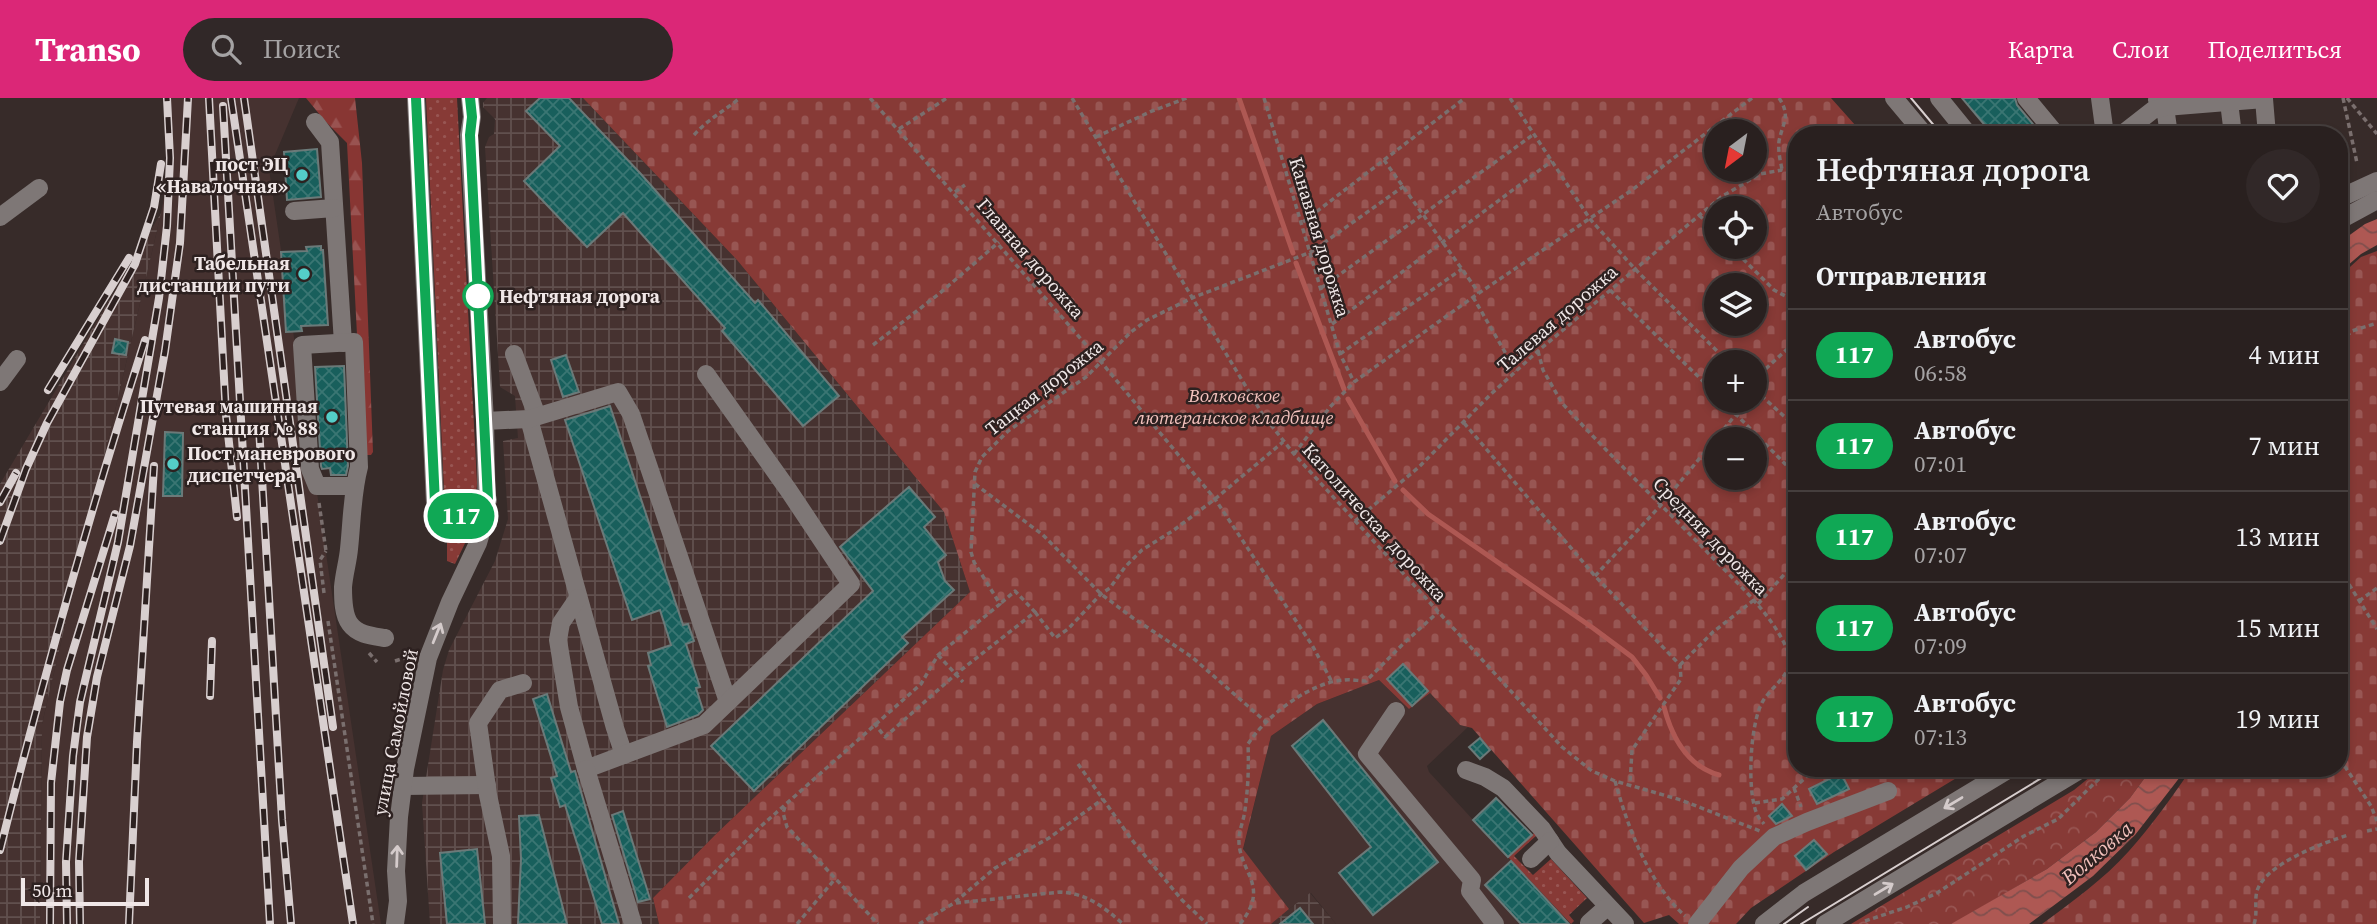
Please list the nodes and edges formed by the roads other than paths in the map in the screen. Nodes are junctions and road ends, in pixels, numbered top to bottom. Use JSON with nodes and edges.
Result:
{"nodes":[{"id":1,"x":416,"y":98,"type":"edge"},
{"id":2,"x":462,"y":98,"type":"edge"},
{"id":3,"x":470,"y":98,"type":"edge"},
{"id":4,"x":1894,"y":98,"type":"edge"},
{"id":5,"x":1939,"y":98,"type":"edge"},
{"id":6,"x":2025,"y":98,"type":"edge"},
{"id":7,"x":2100,"y":98,"type":"edge"},
{"id":8,"x":2160,"y":102,"type":"edge"},
{"id":9,"x":2229,"y":102,"type":"junction"},
{"id":10,"x":314,"y":122,"type":"dead end"},
{"id":11,"x":1917,"y":126,"type":"edge"},
{"id":12,"x":1962,"y":126,"type":"edge"},
{"id":13,"x":2047,"y":126,"type":"edge"},
{"id":14,"x":2108,"y":126,"type":"edge"},
{"id":15,"x":2124,"y":126,"type":"edge"},
{"id":16,"x":2167,"y":126,"type":"edge"},
{"id":17,"x":2232,"y":126,"type":"edge"},
{"id":18,"x":2266,"y":126,"type":"edge"},
{"id":19,"x":470,"y":135,"type":"junction"},
{"id":20,"x":2377,"y":181,"type":"edge"},
{"id":21,"x":39,"y":188,"type":"dead end"},
{"id":22,"x":2348,"y":194,"type":"edge"},
{"id":23,"x":2377,"y":200,"type":"edge"},
{"id":24,"x":334,"y":208,"type":"junction"},
{"id":25,"x":294,"y":211,"type":"dead end"},
{"id":26,"x":2348,"y":216,"type":"edge"},
{"id":27,"x":0,"y":217,"type":"edge"},
{"id":28,"x":343,"y":342,"type":"junction"},
{"id":29,"x":514,"y":354,"type":"dead end"},
{"id":30,"x":17,"y":359,"type":"dead end"},
{"id":31,"x":706,"y":374,"type":"dead end"},
{"id":32,"x":0,"y":382,"type":"edge"},
{"id":33,"x":533,"y":418,"type":"junction"},
{"id":34,"x":485,"y":421,"type":"junction"},
{"id":35,"x":354,"y":486,"type":"junction"},
{"id":36,"x":488,"y":500,"type":"junction"},
{"id":37,"x":578,"y":598,"type":"junction"},
{"id":38,"x":385,"y":638,"type":"dead end"},
{"id":39,"x":523,"y":683,"type":"dead end"},
{"id":40,"x":728,"y":702,"type":"junction"},
{"id":41,"x":1396,"y":711,"type":"dead end"},
{"id":42,"x":624,"y":755,"type":"junction"},
{"id":43,"x":586,"y":769,"type":"junction"},
{"id":44,"x":1466,"y":770,"type":"dead end"},
{"id":45,"x":1996,"y":777,"type":"edge"},
{"id":46,"x":2068,"y":777,"type":"edge"},
{"id":47,"x":487,"y":785,"type":"junction"},
{"id":48,"x":403,"y":786,"type":"junction"},
{"id":49,"x":1888,"y":791,"type":"dead end"},
{"id":50,"x":1550,"y":841,"type":"junction"},
{"id":51,"x":1531,"y":859,"type":"dead end"},
{"id":52,"x":1607,"y":908,"type":"junction"},
{"id":53,"x":1692,"y":921,"type":"edge"},
{"id":54,"x":1589,"y":923,"type":"edge"},
{"id":55,"x":395,"y":924,"type":"edge"},
{"id":56,"x":502,"y":924,"type":"edge"},
{"id":57,"x":633,"y":924,"type":"edge"},
{"id":58,"x":1495,"y":924,"type":"edge"},
{"id":59,"x":1625,"y":924,"type":"edge"},
{"id":60,"x":1764,"y":924,"type":"edge"},
{"id":61,"x":1825,"y":924,"type":"edge"}],
"edges":[{"from":1,"to":36,"type":"street"},
{"from":2,"to":19,"type":"street"},
{"from":3,"to":19,"type":"street","name":"улица Самойловой"},
{"from":4,"to":11,"type":"street"},
{"from":5,"to":12,"type":"street"},
{"from":6,"to":13,"type":"street"},
{"from":7,"to":14,"type":"street"},
{"from":8,"to":9,"type":"street"},
{"from":8,"to":15,"type":"street"},
{"from":8,"to":16,"type":"street"},
{"from":9,"to":17,"type":"street"},
{"from":9,"to":18,"type":"street"},
{"from":10,"to":24,"type":"street"},
{"from":19,"to":34,"type":"street","name":"улица Самойловой"},
{"from":20,"to":22,"type":"street"},
{"from":21,"to":27,"type":"street"},
{"from":23,"to":26,"type":"street"},
{"from":24,"to":25,"type":"street"},
{"from":24,"to":28,"type":"street"},
{"from":28,"to":35,"type":"street"},
{"from":28,"to":35,"type":"street"},
{"from":29,"to":33,"type":"street"},
{"from":30,"to":32,"type":"street"},
{"from":31,"to":40,"type":"street"},
{"from":33,"to":34,"type":"street"},
{"from":33,"to":37,"type":"street"},
{"from":33,"to":40,"type":"street"},
{"from":34,"to":36,"type":"street","name":"улица Самойловой"},
{"from":35,"to":38,"type":"street"},
{"from":48,"to":36,"type":"street","name":"улица Самойловой","one_way":true},
{"from":37,"to":42,"type":"street"},
{"from":37,"to":43,"type":"street"},
{"from":39,"to":47,"type":"street"},
{"from":40,"to":42,"type":"street"},
{"from":41,"to":58,"type":"street"},
{"from":42,"to":43,"type":"street"},
{"from":43,"to":57,"type":"street"},
{"from":44,"to":50,"type":"street"},
{"from":45,"to":60,"type":"street","one_way":true},
{"from":61,"to":46,"type":"street","one_way":true},
{"from":47,"to":48,"type":"street"},
{"from":47,"to":56,"type":"street"},
{"from":55,"to":48,"type":"street","name":"улица Самойловой","one_way":true},
{"from":49,"to":53,"type":"street"},
{"from":50,"to":51,"type":"street"},
{"from":50,"to":52,"type":"street"},
{"from":52,"to":54,"type":"street"},
{"from":52,"to":59,"type":"street"}]}
